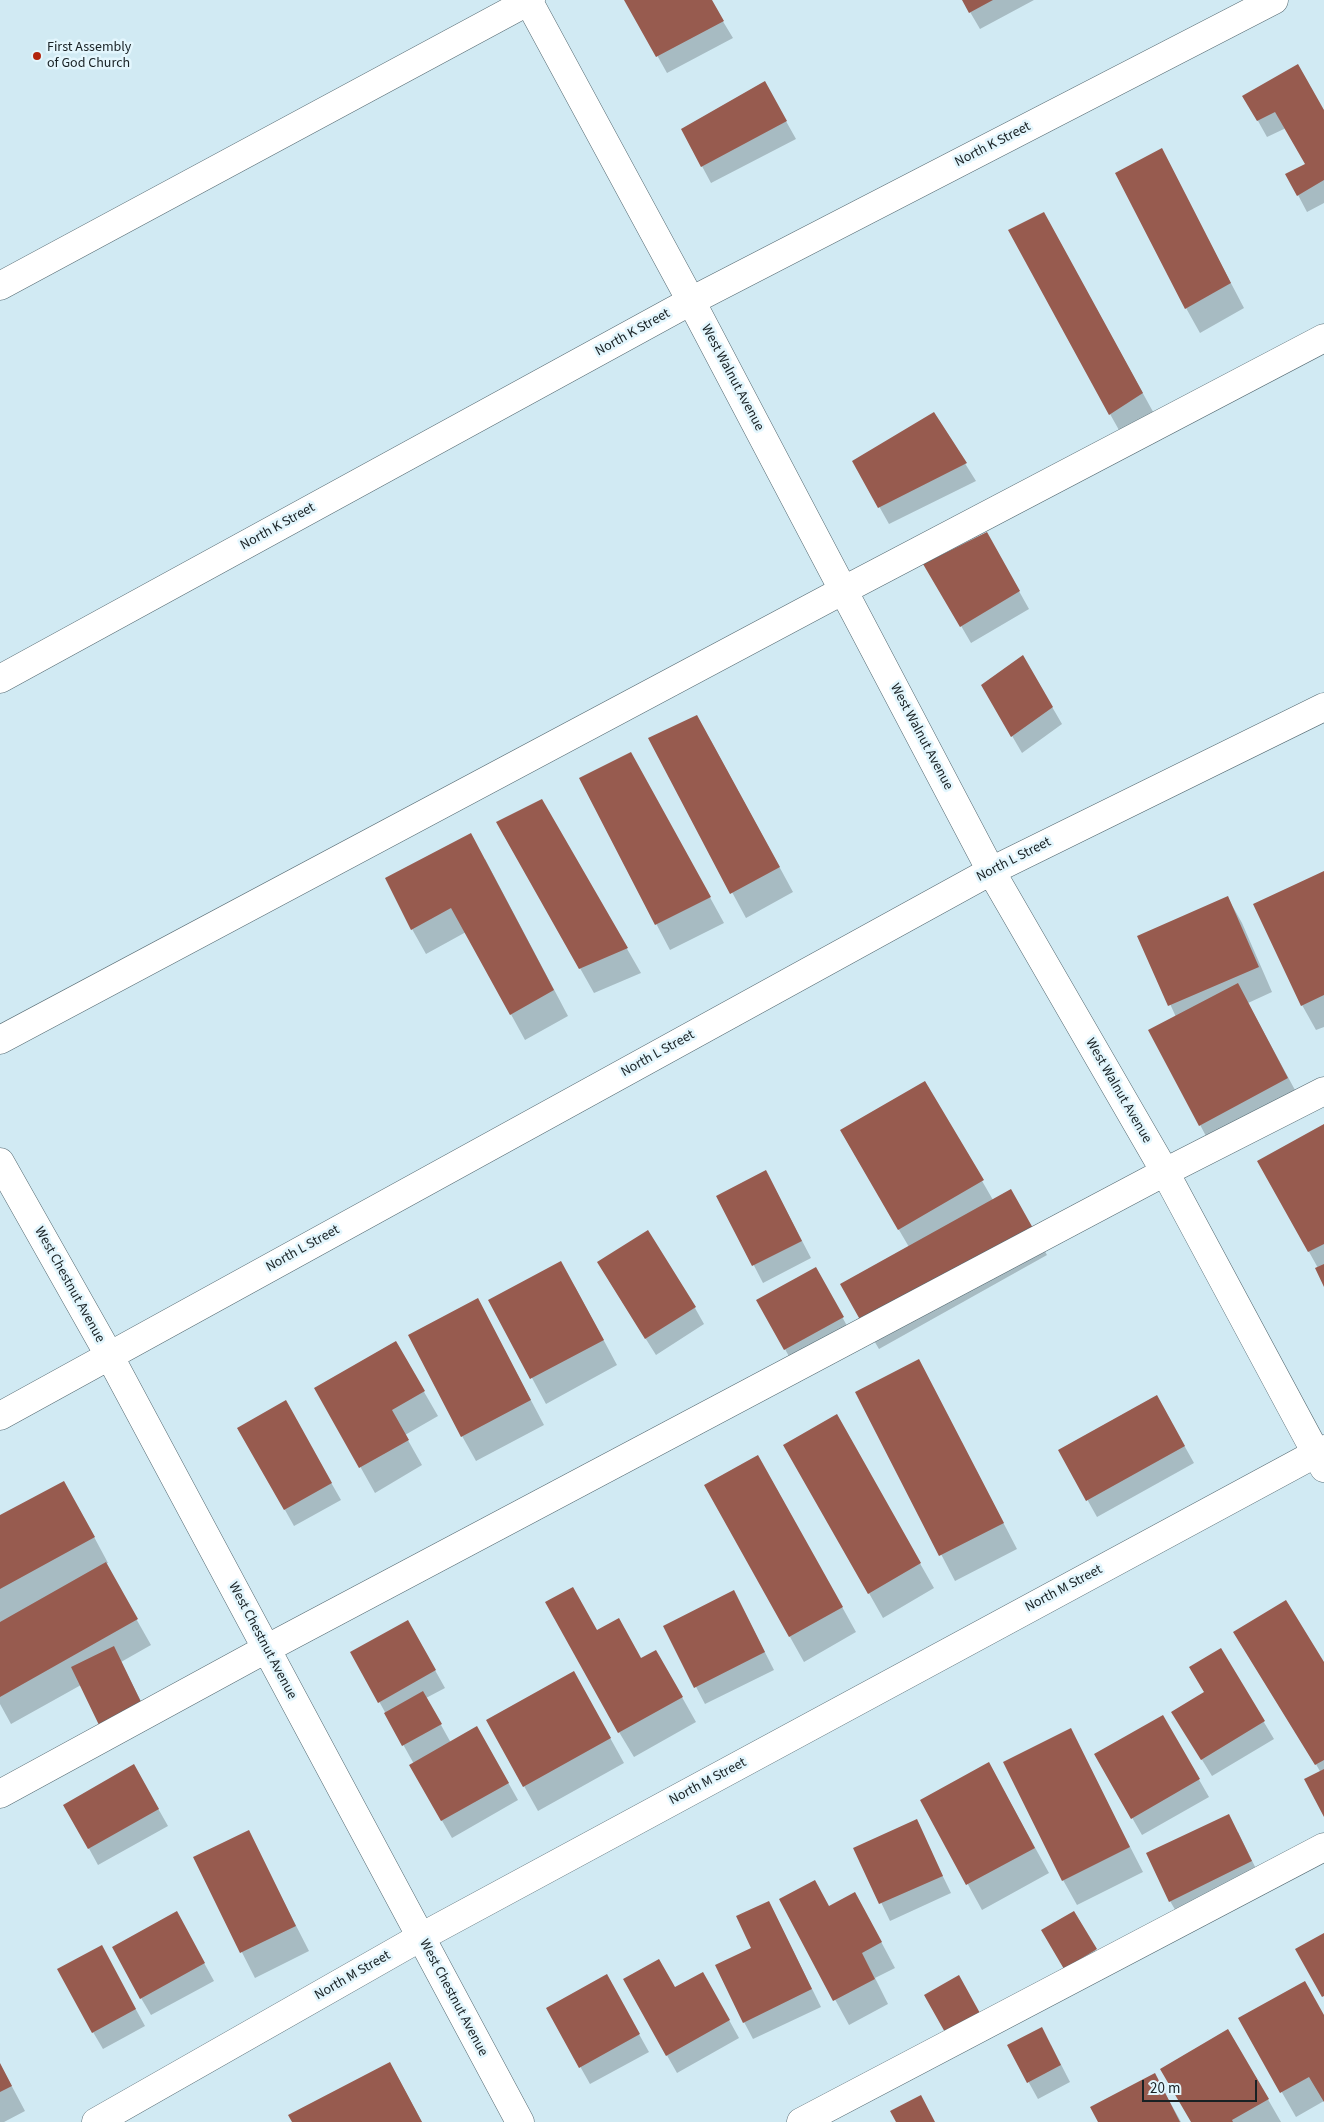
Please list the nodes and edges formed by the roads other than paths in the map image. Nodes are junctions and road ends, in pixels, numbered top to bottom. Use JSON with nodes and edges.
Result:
{"nodes":[{"id":1,"x":530,"y":0,"type":"edge"},
{"id":2,"x":1274,"y":0,"type":"edge"},
{"id":3,"x":0,"y":286,"type":"edge"},
{"id":4,"x":691,"y":301,"type":"junction"},
{"id":5,"x":1324,"y":338,"type":"edge"},
{"id":6,"x":844,"y":590,"type":"junction"},
{"id":7,"x":0,"y":679,"type":"edge"},
{"id":8,"x":1324,"y":707,"type":"edge"},
{"id":9,"x":991,"y":871,"type":"junction"},
{"id":10,"x":0,"y":1040,"type":"edge"},
{"id":11,"x":1324,"y":1091,"type":"edge"},
{"id":12,"x":0,"y":1162,"type":"edge"},
{"id":13,"x":1165,"y":1172,"type":"junction"},
{"id":14,"x":109,"y":1355,"type":"junction"},
{"id":15,"x":0,"y":1416,"type":"edge"},
{"id":16,"x":1321,"y":1457,"type":"edge"},
{"id":17,"x":266,"y":1649,"type":"junction"},
{"id":18,"x":0,"y":1794,"type":"edge"},
{"id":19,"x":1324,"y":1847,"type":"edge"},
{"id":20,"x":421,"y":1937,"type":"junction"},
{"id":21,"x":96,"y":2122,"type":"edge"},
{"id":22,"x":520,"y":2122,"type":"edge"},
{"id":23,"x":801,"y":2122,"type":"edge"}],
"edges":[{"from":1,"to":3,"type":"street"},
{"from":1,"to":4,"type":"street","name":"West Walnut Avenue"},
{"from":2,"to":4,"type":"street","name":"North K Street"},
{"from":4,"to":6,"type":"street","name":"West Walnut Avenue"},
{"from":4,"to":7,"type":"street","name":"North K Street"},
{"from":5,"to":6,"type":"street"},
{"from":6,"to":9,"type":"street","name":"West Walnut Avenue"},
{"from":6,"to":10,"type":"street"},
{"from":8,"to":9,"type":"street","name":"North L Street"},
{"from":9,"to":13,"type":"street","name":"West Walnut Avenue"},
{"from":9,"to":14,"type":"street","name":"North L Street"},
{"from":11,"to":13,"type":"street"},
{"from":12,"to":14,"type":"street","name":"West Chestnut Avenue"},
{"from":13,"to":16,"type":"street","name":"West Walnut Avenue"},
{"from":13,"to":17,"type":"street"},
{"from":14,"to":15,"type":"street","name":"North L Street"},
{"from":14,"to":17,"type":"street","name":"West Chestnut Avenue"},
{"from":16,"to":20,"type":"street","name":"North M Street"},
{"from":17,"to":18,"type":"street"},
{"from":17,"to":20,"type":"street","name":"West Chestnut Avenue"},
{"from":19,"to":23,"type":"street"},
{"from":20,"to":21,"type":"street","name":"North M Street"},
{"from":20,"to":22,"type":"street","name":"West Chestnut Avenue"}]}
